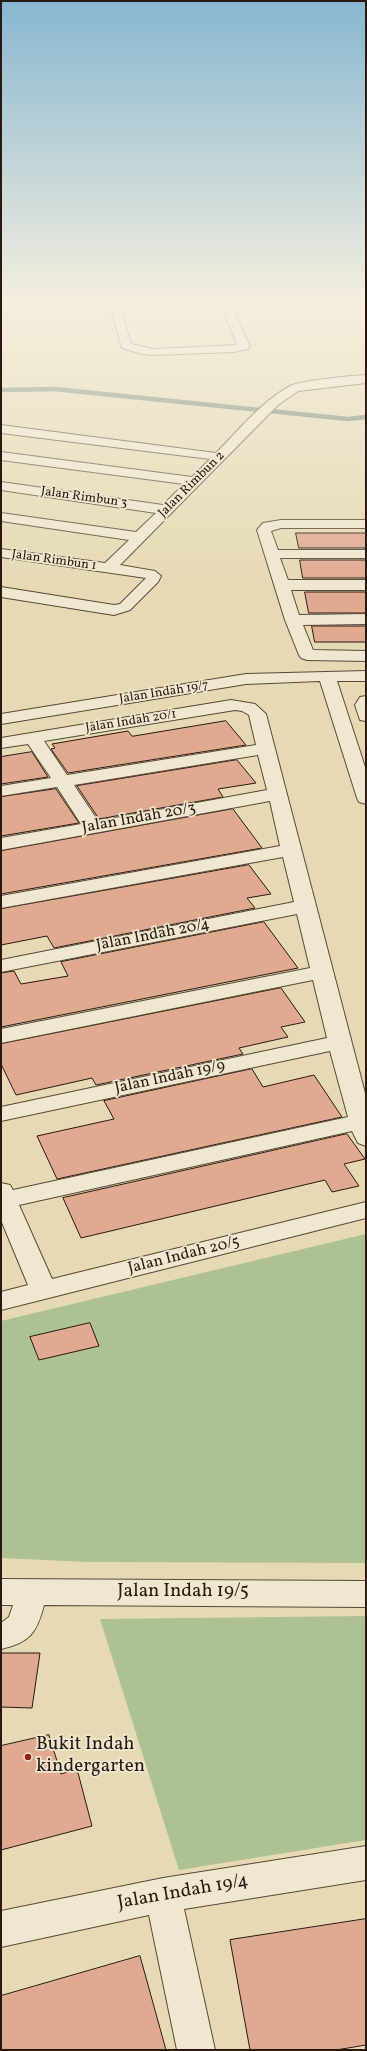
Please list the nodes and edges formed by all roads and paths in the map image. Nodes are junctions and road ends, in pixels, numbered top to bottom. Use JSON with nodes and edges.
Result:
{"nodes":[{"id":1,"x":285,"y":395,"type":"edge"},
{"id":2,"x":1,"y":429,"type":"edge"},
{"id":3,"x":1,"y":456,"type":"edge"},
{"id":4,"x":221,"y":457,"type":"junction"},
{"id":5,"x":196,"y":482,"type":"junction"},
{"id":6,"x":1,"y":486,"type":"edge"},
{"id":7,"x":167,"y":510,"type":"junction"},
{"id":8,"x":1,"y":517,"type":"edge"},
{"id":9,"x":366,"y":524,"type":"edge"},
{"id":10,"x":139,"y":537,"type":"junction"},
{"id":11,"x":1,"y":553,"type":"edge"},
{"id":12,"x":271,"y":554,"type":"junction"},
{"id":13,"x":366,"y":554,"type":"edge"},
{"id":14,"x":108,"y":569,"type":"junction"},
{"id":15,"x":283,"y":585,"type":"junction"},
{"id":16,"x":366,"y":585,"type":"edge"},
{"id":17,"x":1,"y":592,"type":"edge"},
{"id":18,"x":366,"y":619,"type":"edge"},
{"id":19,"x":293,"y":620,"type":"junction"},
{"id":20,"x":366,"y":656,"type":"edge"},
{"id":21,"x":327,"y":676,"type":"junction"},
{"id":22,"x":366,"y":676,"type":"edge"},
{"id":23,"x":4,"y":714,"type":"edge"},
{"id":24,"x":33,"y":738,"type":"junction"},
{"id":25,"x":1,"y":743,"type":"edge"},
{"id":26,"x":267,"y":748,"type":"junction"},
{"id":27,"x":64,"y":781,"type":"junction"},
{"id":28,"x":1,"y":791,"type":"edge"},
{"id":29,"x":278,"y":794,"type":"junction"},
{"id":30,"x":366,"y":798,"type":"edge"},
{"id":31,"x":93,"y":828,"type":"junction"},
{"id":32,"x":1,"y":844,"type":"edge"},
{"id":33,"x":290,"y":850,"type":"junction"},
{"id":34,"x":1,"y":902,"type":"edge"},
{"id":35,"x":306,"y":906,"type":"junction"},
{"id":36,"x":1,"y":966,"type":"edge"},
{"id":37,"x":321,"y":972,"type":"junction"},
{"id":38,"x":1,"y":1036,"type":"edge"},
{"id":39,"x":339,"y":1042,"type":"junction"},
{"id":40,"x":1,"y":1114,"type":"edge"},
{"id":41,"x":363,"y":1130,"type":"edge"},
{"id":42,"x":2,"y":1197,"type":"edge"},
{"id":43,"x":366,"y":1210,"type":"edge"},
{"id":44,"x":44,"y":1290,"type":"junction"},
{"id":45,"x":1,"y":1301,"type":"edge"},
{"id":46,"x":1,"y":1592,"type":"edge"},
{"id":47,"x":32,"y":1592,"type":"junction"},
{"id":48,"x":366,"y":1594,"type":"edge"},
{"id":49,"x":1,"y":1636,"type":"edge"},
{"id":50,"x":366,"y":1863,"type":"edge"},
{"id":51,"x":163,"y":1895,"type":"junction"},
{"id":52,"x":1,"y":1929,"type":"edge"},
{"id":53,"x":196,"y":2050,"type":"edge"}],
"edges":[{"from":1,"to":4,"type":"street","name":"Jalan Rimbun 2"},
{"from":2,"to":4,"type":"street"},
{"from":3,"to":5,"type":"street"},
{"from":4,"to":5,"type":"street","name":"Jalan Rimbun 2"},
{"from":5,"to":7,"type":"street","name":"Jalan Rimbun 2"},
{"from":6,"to":7,"type":"street","name":"Jalan Rimbun 3"},
{"from":7,"to":10,"type":"street","name":"Jalan Rimbun 2"},
{"from":8,"to":10,"type":"street"},
{"from":9,"to":12,"type":"street"},
{"from":10,"to":14,"type":"street","name":"Jalan Rimbun 2"},
{"from":11,"to":14,"type":"street","name":"Jalan Rimbun 1"},
{"from":12,"to":13,"type":"street"},
{"from":12,"to":15,"type":"street"},
{"from":14,"to":17,"type":"street","name":"Jalan Rimbun 1"},
{"from":15,"to":16,"type":"street"},
{"from":15,"to":19,"type":"street"},
{"from":18,"to":19,"type":"street"},
{"from":19,"to":20,"type":"street"},
{"from":21,"to":22,"type":"street","name":"Jalan Indah 19/7"},
{"from":21,"to":23,"type":"street","name":"Jalan Indah 19/7"},
{"from":21,"to":30,"type":"street"},
{"from":24,"to":25,"type":"street","name":"Jalan Indah 20/1"},
{"from":24,"to":26,"type":"street","name":"Jalan Indah 20/1"},
{"from":24,"to":27,"type":"street"},
{"from":26,"to":27,"type":"street"},
{"from":26,"to":29,"type":"street"},
{"from":27,"to":28,"type":"street"},
{"from":27,"to":31,"type":"street"},
{"from":29,"to":31,"type":"street","name":"Jalan Indah 20/3"},
{"from":29,"to":33,"type":"street"},
{"from":31,"to":32,"type":"street","name":"Jalan Indah 20/3"},
{"from":33,"to":34,"type":"street"},
{"from":33,"to":35,"type":"street"},
{"from":35,"to":36,"type":"street","name":"Jalan Indah 20/4"},
{"from":35,"to":37,"type":"street"},
{"from":37,"to":38,"type":"street"},
{"from":37,"to":39,"type":"street"},
{"from":39,"to":40,"type":"street","name":"Jalan Indah 19/9"},
{"from":39,"to":41,"type":"street"},
{"from":41,"to":42,"type":"street"},
{"from":42,"to":44,"type":"street"},
{"from":43,"to":44,"type":"street","name":"Jalan Indah 20/5"},
{"from":44,"to":45,"type":"street","name":"Jalan Indah 20/5"},
{"from":46,"to":47,"type":"street","name":"Jalan Indah 19/5"},
{"from":47,"to":48,"type":"street","name":"Jalan Indah 19/5"},
{"from":47,"to":49,"type":"street"},
{"from":50,"to":51,"type":"street","name":"Jalan Indah 19/4"},
{"from":51,"to":52,"type":"street","name":"Jalan Indah 19/4"},
{"from":51,"to":53,"type":"street"}]}
